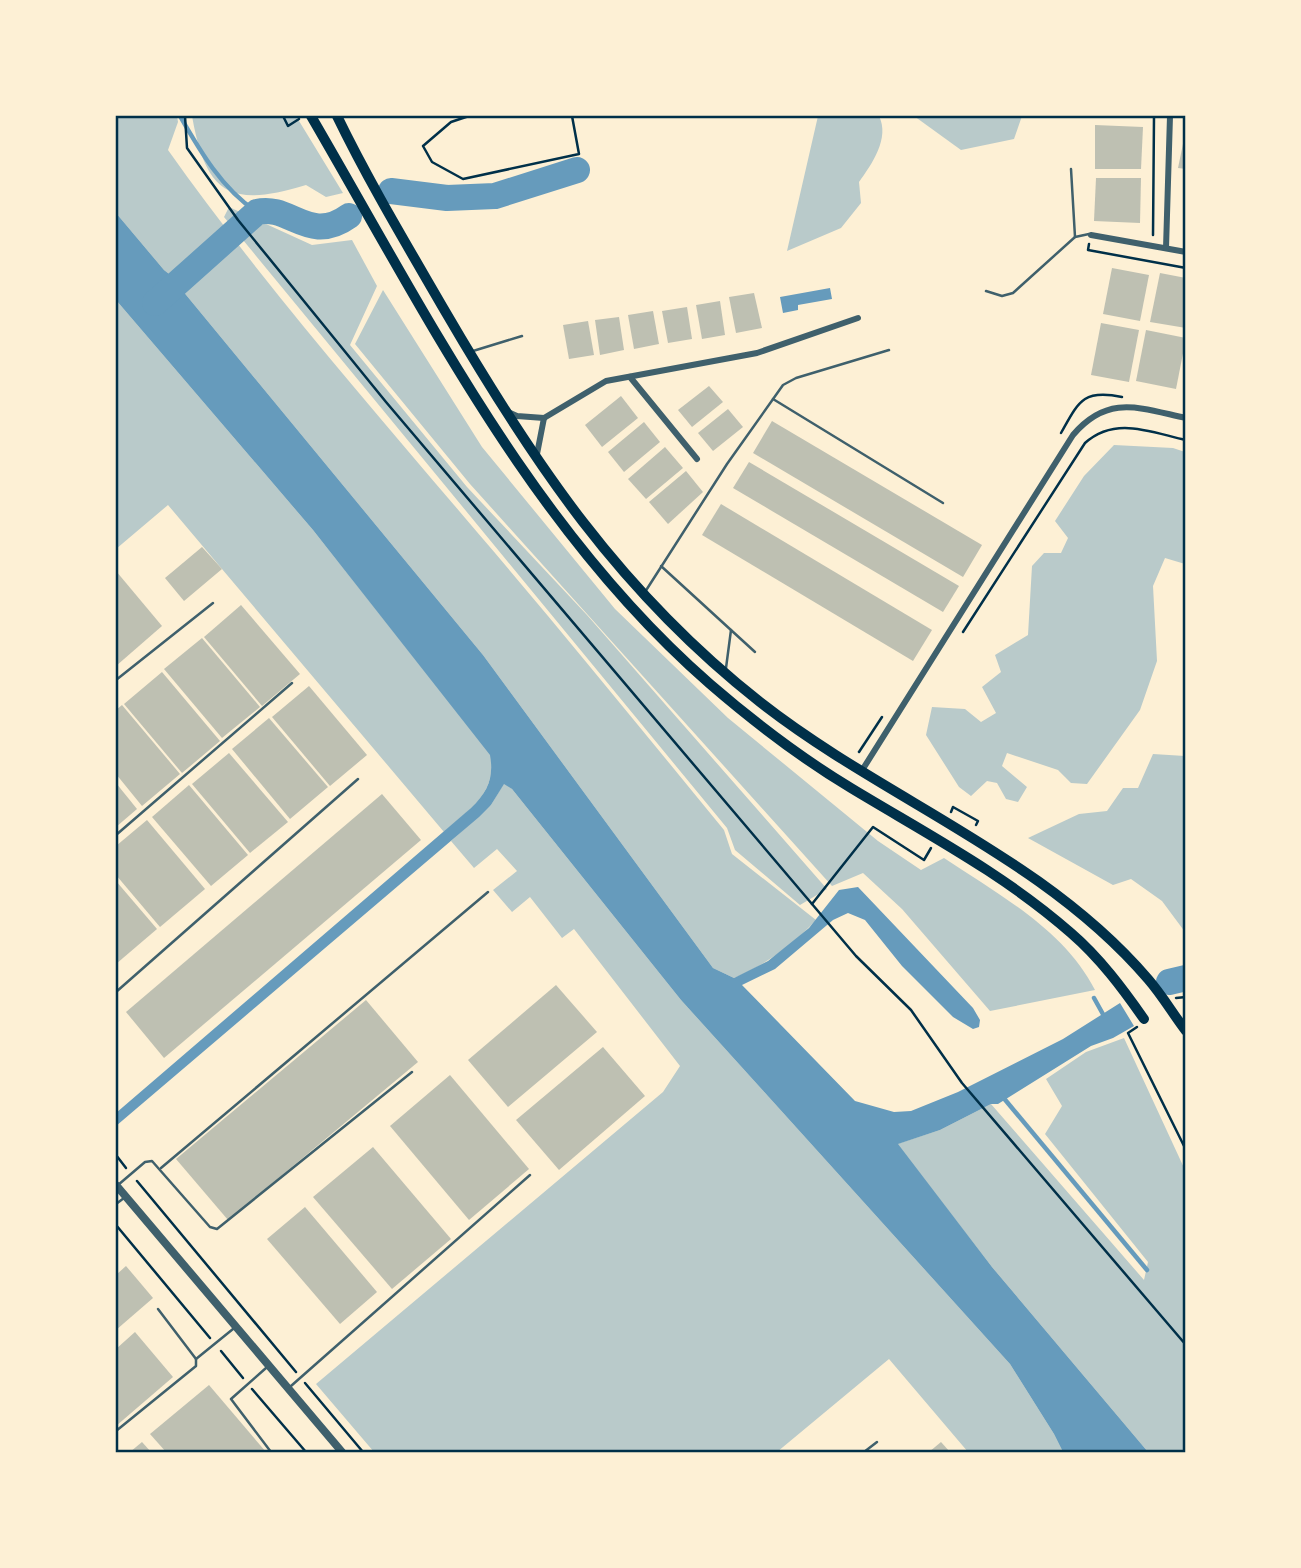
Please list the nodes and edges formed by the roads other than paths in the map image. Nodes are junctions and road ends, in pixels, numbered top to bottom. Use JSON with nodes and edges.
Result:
{"nodes":[{"id":1,"x":311,"y":116,"type":"edge"},
{"id":2,"x":337,"y":116,"type":"edge"},
{"id":3,"x":1170,"y":116,"type":"edge"},
{"id":4,"x":1071,"y":169,"type":"dead end"},
{"id":5,"x":1091,"y":235,"type":"joint"},
{"id":6,"x":1075,"y":236,"type":"junction"},
{"id":7,"x":1166,"y":248,"type":"junction"},
{"id":8,"x":1185,"y":252,"type":"edge"},
{"id":9,"x":986,"y":291,"type":"dead end"},
{"id":10,"x":858,"y":318,"type":"dead end"},
{"id":11,"x":522,"y":336,"type":"dead end"},
{"id":12,"x":889,"y":350,"type":"dead end"},
{"id":13,"x":470,"y":353,"type":"junction"},
{"id":14,"x":630,"y":377,"type":"junction"},
{"id":15,"x":773,"y":399,"type":"junction"},
{"id":16,"x":503,"y":409,"type":"junction"},
{"id":17,"x":544,"y":418,"type":"junction"},
{"id":18,"x":1185,"y":418,"type":"edge"},
{"id":19,"x":697,"y":459,"type":"dead end"},
{"id":20,"x":538,"y":463,"type":"junction"},
{"id":21,"x":943,"y":503,"type":"dead end"},
{"id":22,"x":661,"y":566,"type":"junction"},
{"id":23,"x":643,"y":595,"type":"junction"},
{"id":24,"x":213,"y":603,"type":"dead end"},
{"id":25,"x":730,"y":630,"type":"junction"},
{"id":26,"x":755,"y":652,"type":"dead end"},
{"id":27,"x":725,"y":672,"type":"junction"},
{"id":28,"x":116,"y":680,"type":"edge"},
{"id":29,"x":292,"y":683,"type":"dead end"},
{"id":30,"x":860,"y":772,"type":"junction"},
{"id":31,"x":358,"y":779,"type":"dead end"},
{"id":32,"x":116,"y":835,"type":"edge"},
{"id":33,"x":488,"y":892,"type":"dead end"},
{"id":34,"x":116,"y":992,"type":"edge"},
{"id":35,"x":1144,"y":1019,"type":"dead end"},
{"id":36,"x":1185,"y":1031,"type":"edge"},
{"id":37,"x":412,"y":1072,"type":"dead end"},
{"id":38,"x":161,"y":1168,"type":"junction"},
{"id":39,"x":530,"y":1175,"type":"dead end"},
{"id":40,"x":116,"y":1185,"type":"edge"},
{"id":41,"x":125,"y":1196,"type":"junction"},
{"id":42,"x":116,"y":1204,"type":"edge"},
{"id":43,"x":158,"y":1309,"type":"dead end"},
{"id":44,"x":236,"y":1327,"type":"junction"},
{"id":45,"x":196,"y":1359,"type":"junction"},
{"id":46,"x":269,"y":1366,"type":"junction"},
{"id":47,"x":288,"y":1389,"type":"junction"},
{"id":48,"x":116,"y":1431,"type":"edge"},
{"id":49,"x":877,"y":1442,"type":"dead end"},
{"id":50,"x":271,"y":1452,"type":"edge"},
{"id":51,"x":342,"y":1452,"type":"edge"},
{"id":52,"x":864,"y":1452,"type":"edge"}],
"edges":[{"from":1,"to":35,"type":"main road"},
{"from":2,"to":13,"type":"main road"},
{"from":3,"to":7,"type":"street"},
{"from":4,"to":6,"type":"lane"},
{"from":5,"to":6,"type":"lane"},
{"from":5,"to":7,"type":"street"},
{"from":6,"to":9,"type":"lane"},
{"from":7,"to":8,"type":"street"},
{"from":10,"to":14,"type":"street"},
{"from":11,"to":13,"type":"lane"},
{"from":12,"to":15,"type":"lane"},
{"from":13,"to":16,"type":"main road"},
{"from":14,"to":17,"type":"street"},
{"from":14,"to":19,"type":"street"},
{"from":15,"to":21,"type":"lane"},
{"from":15,"to":22,"type":"lane"},
{"from":16,"to":17,"type":"street"},
{"from":16,"to":20,"type":"main road"},
{"from":17,"to":20,"type":"street"},
{"from":18,"to":30,"type":"street"},
{"from":20,"to":23,"type":"main road"},
{"from":22,"to":23,"type":"lane"},
{"from":22,"to":25,"type":"lane"},
{"from":23,"to":27,"type":"main road"},
{"from":24,"to":28,"type":"lane"},
{"from":25,"to":26,"type":"lane"},
{"from":25,"to":27,"type":"lane"},
{"from":27,"to":30,"type":"main road"},
{"from":29,"to":32,"type":"lane"},
{"from":30,"to":36,"type":"main road"},
{"from":31,"to":34,"type":"lane"},
{"from":33,"to":38,"type":"lane"},
{"from":37,"to":38,"type":"lane"},
{"from":38,"to":40,"type":"lane"},
{"from":39,"to":47,"type":"lane"},
{"from":40,"to":41,"type":"street"},
{"from":41,"to":42,"type":"lane"},
{"from":41,"to":44,"type":"street"},
{"from":43,"to":45,"type":"lane"},
{"from":44,"to":45,"type":"lane"},
{"from":44,"to":46,"type":"street"},
{"from":45,"to":48,"type":"lane"},
{"from":46,"to":47,"type":"street"},
{"from":46,"to":50,"type":"lane"},
{"from":47,"to":51,"type":"street"},
{"from":49,"to":52,"type":"lane"}]}
